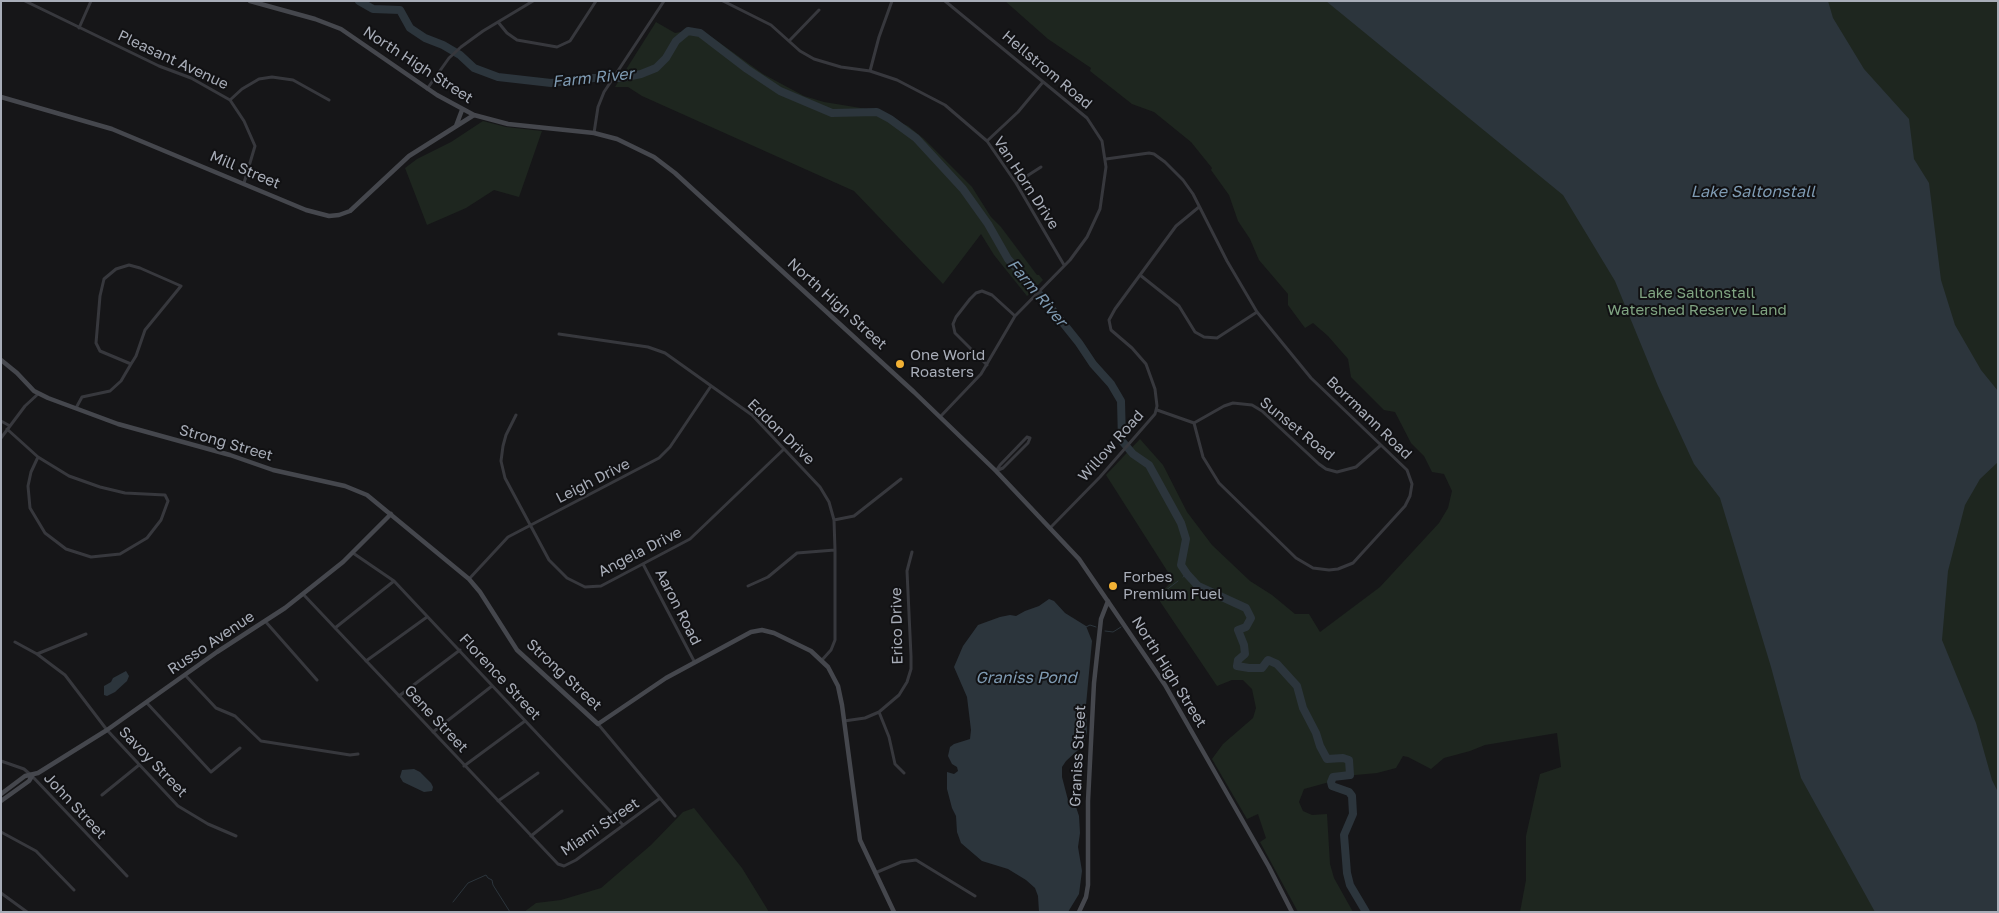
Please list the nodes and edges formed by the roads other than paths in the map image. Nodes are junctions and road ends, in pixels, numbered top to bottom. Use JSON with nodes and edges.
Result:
{"nodes":[{"id":1,"x":25,"y":1,"type":"edge"},
{"id":2,"x":91,"y":1,"type":"edge"},
{"id":3,"x":250,"y":1,"type":"edge"},
{"id":4,"x":533,"y":1,"type":"edge"},
{"id":5,"x":596,"y":1,"type":"edge"},
{"id":6,"x":664,"y":1,"type":"edge"},
{"id":7,"x":722,"y":1,"type":"edge"},
{"id":8,"x":892,"y":1,"type":"edge"},
{"id":9,"x":945,"y":1,"type":"edge"},
{"id":10,"x":819,"y":10,"type":"dead end"},
{"id":11,"x":498,"y":22,"type":"junction"},
{"id":12,"x":79,"y":28,"type":"junction"},
{"id":13,"x":790,"y":40,"type":"junction"},
{"id":14,"x":870,"y":71,"type":"junction"},
{"id":15,"x":1043,"y":82,"type":"junction"},
{"id":16,"x":428,"y":89,"type":"junction"},
{"id":17,"x":1,"y":97,"type":"edge"},
{"id":18,"x":230,"y":100,"type":"junction"},
{"id":19,"x":329,"y":100,"type":"dead end"},
{"id":20,"x":462,"y":110,"type":"junction"},
{"id":21,"x":474,"y":115,"type":"junction"},
{"id":22,"x":456,"y":126,"type":"junction"},
{"id":23,"x":594,"y":133,"type":"junction"},
{"id":24,"x":987,"y":141,"type":"junction"},
{"id":25,"x":1106,"y":159,"type":"junction"},
{"id":26,"x":1041,"y":167,"type":"dead end"},
{"id":27,"x":244,"y":183,"type":"junction"},
{"id":28,"x":1016,"y":183,"type":"junction"},
{"id":29,"x":1199,"y":207,"type":"junction"},
{"id":30,"x":1064,"y":265,"type":"junction"},
{"id":31,"x":1140,"y":275,"type":"junction"},
{"id":32,"x":1258,"y":312,"type":"junction"},
{"id":33,"x":1015,"y":316,"type":"junction"},
{"id":34,"x":559,"y":334,"type":"dead end"},
{"id":35,"x":1,"y":360,"type":"edge"},
{"id":36,"x":131,"y":364,"type":"junction"},
{"id":37,"x":987,"y":365,"type":"junction"},
{"id":38,"x":711,"y":386,"type":"junction"},
{"id":39,"x":38,"y":394,"type":"junction"},
{"id":40,"x":76,"y":408,"type":"junction"},
{"id":41,"x":1157,"y":410,"type":"junction"},
{"id":42,"x":516,"y":415,"type":"dead end"},
{"id":43,"x":940,"y":417,"type":"junction"},
{"id":44,"x":1,"y":421,"type":"edge"},
{"id":45,"x":1194,"y":423,"type":"junction"},
{"id":46,"x":8,"y":428,"type":"junction"},
{"id":47,"x":1,"y":438,"type":"edge"},
{"id":48,"x":1381,"y":445,"type":"junction"},
{"id":49,"x":784,"y":449,"type":"junction"},
{"id":50,"x":38,"y":457,"type":"junction"},
{"id":51,"x":996,"y":471,"type":"junction"},
{"id":52,"x":901,"y":479,"type":"dead end"},
{"id":53,"x":391,"y":514,"type":"junction"},
{"id":54,"x":834,"y":520,"type":"junction"},
{"id":55,"x":530,"y":526,"type":"junction"},
{"id":56,"x":1050,"y":527,"type":"junction"},
{"id":57,"x":835,"y":550,"type":"junction"},
{"id":58,"x":912,"y":552,"type":"dead end"},
{"id":59,"x":353,"y":553,"type":"junction"},
{"id":60,"x":643,"y":564,"type":"junction"},
{"id":61,"x":469,"y":579,"type":"junction"},
{"id":62,"x":394,"y":581,"type":"junction"},
{"id":63,"x":748,"y":586,"type":"dead end"},
{"id":64,"x":303,"y":594,"type":"junction"},
{"id":65,"x":1108,"y":601,"type":"junction"},
{"id":66,"x":427,"y":617,"type":"junction"},
{"id":67,"x":265,"y":621,"type":"junction"},
{"id":68,"x":335,"y":628,"type":"junction"},
{"id":69,"x":86,"y":634,"type":"dead end"},
{"id":70,"x":15,"y":642,"type":"dead end"},
{"id":71,"x":460,"y":650,"type":"junction"},
{"id":72,"x":38,"y":654,"type":"junction"},
{"id":73,"x":822,"y":660,"type":"junction"},
{"id":74,"x":366,"y":661,"type":"junction"},
{"id":75,"x":694,"y":662,"type":"junction"},
{"id":76,"x":184,"y":675,"type":"junction"},
{"id":77,"x":317,"y":680,"type":"dead end"},
{"id":78,"x":492,"y":686,"type":"junction"},
{"id":79,"x":400,"y":696,"type":"junction"},
{"id":80,"x":146,"y":702,"type":"junction"},
{"id":81,"x":880,"y":712,"type":"junction"},
{"id":82,"x":524,"y":721,"type":"junction"},
{"id":83,"x":844,"y":721,"type":"junction"},
{"id":84,"x":598,"y":724,"type":"junction"},
{"id":85,"x":107,"y":730,"type":"junction"},
{"id":86,"x":433,"y":732,"type":"junction"},
{"id":87,"x":240,"y":748,"type":"dead end"},
{"id":88,"x":358,"y":754,"type":"dead end"},
{"id":89,"x":1,"y":761,"type":"edge"},
{"id":90,"x":139,"y":765,"type":"junction"},
{"id":91,"x":464,"y":766,"type":"junction"},
{"id":92,"x":538,"y":773,"type":"dead end"},
{"id":93,"x":904,"y":773,"type":"dead end"},
{"id":94,"x":32,"y":776,"type":"junction"},
{"id":95,"x":1,"y":794,"type":"edge"},
{"id":96,"x":102,"y":795,"type":"dead end"},
{"id":97,"x":659,"y":798,"type":"junction"},
{"id":98,"x":1,"y":801,"type":"edge"},
{"id":99,"x":498,"y":801,"type":"junction"},
{"id":100,"x":562,"y":811,"type":"dead end"},
{"id":101,"x":675,"y":816,"type":"dead end"},
{"id":102,"x":623,"y":825,"type":"junction"},
{"id":103,"x":1,"y":832,"type":"edge"},
{"id":104,"x":236,"y":836,"type":"dead end"},
{"id":105,"x":531,"y":836,"type":"junction"},
{"id":106,"x":552,"y":859,"type":"joint"},
{"id":107,"x":875,"y":873,"type":"junction"},
{"id":108,"x":127,"y":876,"type":"dead end"},
{"id":109,"x":74,"y":890,"type":"dead end"},
{"id":110,"x":1,"y":893,"type":"edge"},
{"id":111,"x":975,"y":896,"type":"dead end"},
{"id":112,"x":1081,"y":911,"type":"edge"},
{"id":113,"x":26,"y":912,"type":"edge"},
{"id":114,"x":894,"y":912,"type":"edge"},
{"id":115,"x":1292,"y":912,"type":"edge"}],
"edges":[{"from":1,"to":12,"type":"street","name":"Pleasant Avenue"},
{"from":2,"to":12,"type":"street"},
{"from":3,"to":16,"type":"street","name":"North High Street"},
{"from":4,"to":11,"type":"street"},
{"from":5,"to":11,"type":"street"},
{"from":6,"to":23,"type":"street"},
{"from":7,"to":13,"type":"street","name":"Van Horn Drive"},
{"from":8,"to":14,"type":"street"},
{"from":9,"to":15,"type":"street","name":"Hellstrom Road"},
{"from":10,"to":13,"type":"street"},
{"from":11,"to":16,"type":"street"},
{"from":12,"to":18,"type":"street","name":"Pleasant Avenue"},
{"from":13,"to":14,"type":"street","name":"Van Horn Drive"},
{"from":14,"to":24,"type":"street","name":"Van Horn Drive"},
{"from":15,"to":24,"type":"street"},
{"from":15,"to":25,"type":"street","name":"Hellstrom Road"},
{"from":16,"to":20,"type":"street","name":"North High Street"},
{"from":17,"to":27,"type":"street","name":"Mill Street"},
{"from":18,"to":19,"type":"street"},
{"from":18,"to":27,"type":"street","name":"Pleasant Avenue"},
{"from":20,"to":21,"type":"street","name":"North High Street"},
{"from":20,"to":22,"type":"street"},
{"from":21,"to":22,"type":"street","name":"Mill Street"},
{"from":21,"to":23,"type":"street","name":"North High Street"},
{"from":22,"to":27,"type":"street","name":"Mill Street"},
{"from":23,"to":43,"type":"street","name":"North High Street"},
{"from":24,"to":28,"type":"street","name":"Van Horn Drive"},
{"from":25,"to":29,"type":"street","name":"Borrmann Road"},
{"from":25,"to":30,"type":"street","name":"Hellstrom Road"},
{"from":26,"to":28,"type":"street"},
{"from":28,"to":30,"type":"street","name":"Van Horn Drive"},
{"from":29,"to":31,"type":"street","name":"Willow Road"},
{"from":29,"to":32,"type":"street","name":"Borrmann Road"},
{"from":30,"to":33,"type":"street","name":"Hellstrom Road"},
{"from":31,"to":32,"type":"street"},
{"from":31,"to":41,"type":"street","name":"Willow Road"},
{"from":32,"to":48,"type":"street","name":"Borrmann Road"},
{"from":33,"to":37,"type":"street","name":"Hellstrom Road"},
{"from":33,"to":37,"type":"street"},
{"from":34,"to":38,"type":"street","name":"Eddon Drive"},
{"from":35,"to":39,"type":"street"},
{"from":36,"to":36,"type":"street"},
{"from":36,"to":40,"type":"street"},
{"from":37,"to":43,"type":"street","name":"Hellstrom Road"},
{"from":38,"to":49,"type":"street","name":"Eddon Drive"},
{"from":38,"to":55,"type":"street","name":"Leigh Drive"},
{"from":39,"to":40,"type":"street","name":"Strong Street"},
{"from":39,"to":46,"type":"street"},
{"from":40,"to":53,"type":"street","name":"Strong Street"},
{"from":41,"to":45,"type":"street"},
{"from":41,"to":56,"type":"street","name":"Willow Road"},
{"from":42,"to":55,"type":"street","name":"Angela Drive"},
{"from":43,"to":51,"type":"street","name":"North High Street"},
{"from":44,"to":46,"type":"street"},
{"from":45,"to":48,"type":"street","name":"Sunset Road"},
{"from":45,"to":48,"type":"street","name":"Borrmann Road"},
{"from":46,"to":47,"type":"street"},
{"from":46,"to":50,"type":"street"},
{"from":49,"to":54,"type":"street","name":"Eddon Drive"},
{"from":49,"to":60,"type":"street","name":"Angela Drive"},
{"from":50,"to":50,"type":"street"},
{"from":51,"to":51,"type":"street"},
{"from":51,"to":56,"type":"street","name":"North High Street"},
{"from":52,"to":54,"type":"street"},
{"from":53,"to":59,"type":"street","name":"Russo Avenue"},
{"from":53,"to":61,"type":"street","name":"Strong Street"},
{"from":54,"to":57,"type":"street","name":"Eddon Drive"},
{"from":55,"to":60,"type":"street","name":"Angela Drive"},
{"from":55,"to":61,"type":"street","name":"Leigh Drive"},
{"from":56,"to":65,"type":"street","name":"North High Street"},
{"from":57,"to":63,"type":"street"},
{"from":57,"to":73,"type":"street","name":"Eddon Drive"},
{"from":58,"to":81,"type":"street","name":"Erico Drive"},
{"from":59,"to":62,"type":"street","name":"Florence Street"},
{"from":59,"to":64,"type":"street","name":"Russo Avenue"},
{"from":60,"to":75,"type":"street","name":"Aaron Road"},
{"from":61,"to":84,"type":"street","name":"Strong Street"},
{"from":62,"to":66,"type":"street","name":"Florence Street"},
{"from":62,"to":68,"type":"street"},
{"from":64,"to":67,"type":"street","name":"Russo Avenue"},
{"from":64,"to":68,"type":"street","name":"Gene Street"},
{"from":65,"to":112,"type":"street","name":"Graniss Street"},
{"from":65,"to":115,"type":"street","name":"North High Street"},
{"from":66,"to":71,"type":"street","name":"Florence Street"},
{"from":66,"to":74,"type":"street"},
{"from":67,"to":76,"type":"street","name":"Russo Avenue"},
{"from":67,"to":77,"type":"street"},
{"from":68,"to":74,"type":"street","name":"Gene Street"},
{"from":69,"to":72,"type":"street"},
{"from":70,"to":72,"type":"street","name":"Savoy Street"},
{"from":71,"to":78,"type":"street","name":"Florence Street"},
{"from":71,"to":79,"type":"street"},
{"from":72,"to":85,"type":"street","name":"Savoy Street"},
{"from":73,"to":75,"type":"street","name":"Strong Street"},
{"from":73,"to":83,"type":"street","name":"Strong Street"},
{"from":74,"to":79,"type":"street","name":"Gene Street"},
{"from":75,"to":84,"type":"street","name":"Strong Street"},
{"from":76,"to":80,"type":"street","name":"Russo Avenue"},
{"from":76,"to":88,"type":"street"},
{"from":78,"to":82,"type":"street","name":"Florence Street"},
{"from":78,"to":86,"type":"street"},
{"from":79,"to":86,"type":"street","name":"Gene Street"},
{"from":80,"to":85,"type":"street","name":"Russo Avenue"},
{"from":80,"to":87,"type":"street"},
{"from":81,"to":83,"type":"street","name":"Erico Drive"},
{"from":81,"to":93,"type":"street"},
{"from":82,"to":91,"type":"street"},
{"from":82,"to":102,"type":"street","name":"Florence Street"},
{"from":83,"to":107,"type":"street","name":"Strong Street"},
{"from":84,"to":97,"type":"street"},
{"from":85,"to":90,"type":"street","name":"Savoy Street"},
{"from":85,"to":94,"type":"street","name":"Russo Avenue"},
{"from":86,"to":91,"type":"street","name":"Gene Street"},
{"from":89,"to":94,"type":"street","name":"John Street"},
{"from":90,"to":96,"type":"street"},
{"from":90,"to":104,"type":"street","name":"Savoy Street"},
{"from":91,"to":99,"type":"street","name":"Gene Street"},
{"from":92,"to":99,"type":"street"},
{"from":94,"to":95,"type":"street","name":"Russo Avenue"},
{"from":94,"to":98,"type":"street","name":"Russo Avenue"},
{"from":94,"to":108,"type":"street","name":"John Street"},
{"from":97,"to":101,"type":"street"},
{"from":97,"to":102,"type":"street","name":"Miami Street"},
{"from":99,"to":105,"type":"street","name":"Gene Street"},
{"from":100,"to":105,"type":"street"},
{"from":102,"to":106,"type":"street","name":"Miami Street"},
{"from":103,"to":109,"type":"street"},
{"from":105,"to":106,"type":"street","name":"Gene Street"},
{"from":107,"to":111,"type":"street"},
{"from":107,"to":114,"type":"street","name":"Strong Street"},
{"from":110,"to":113,"type":"street"}]}
